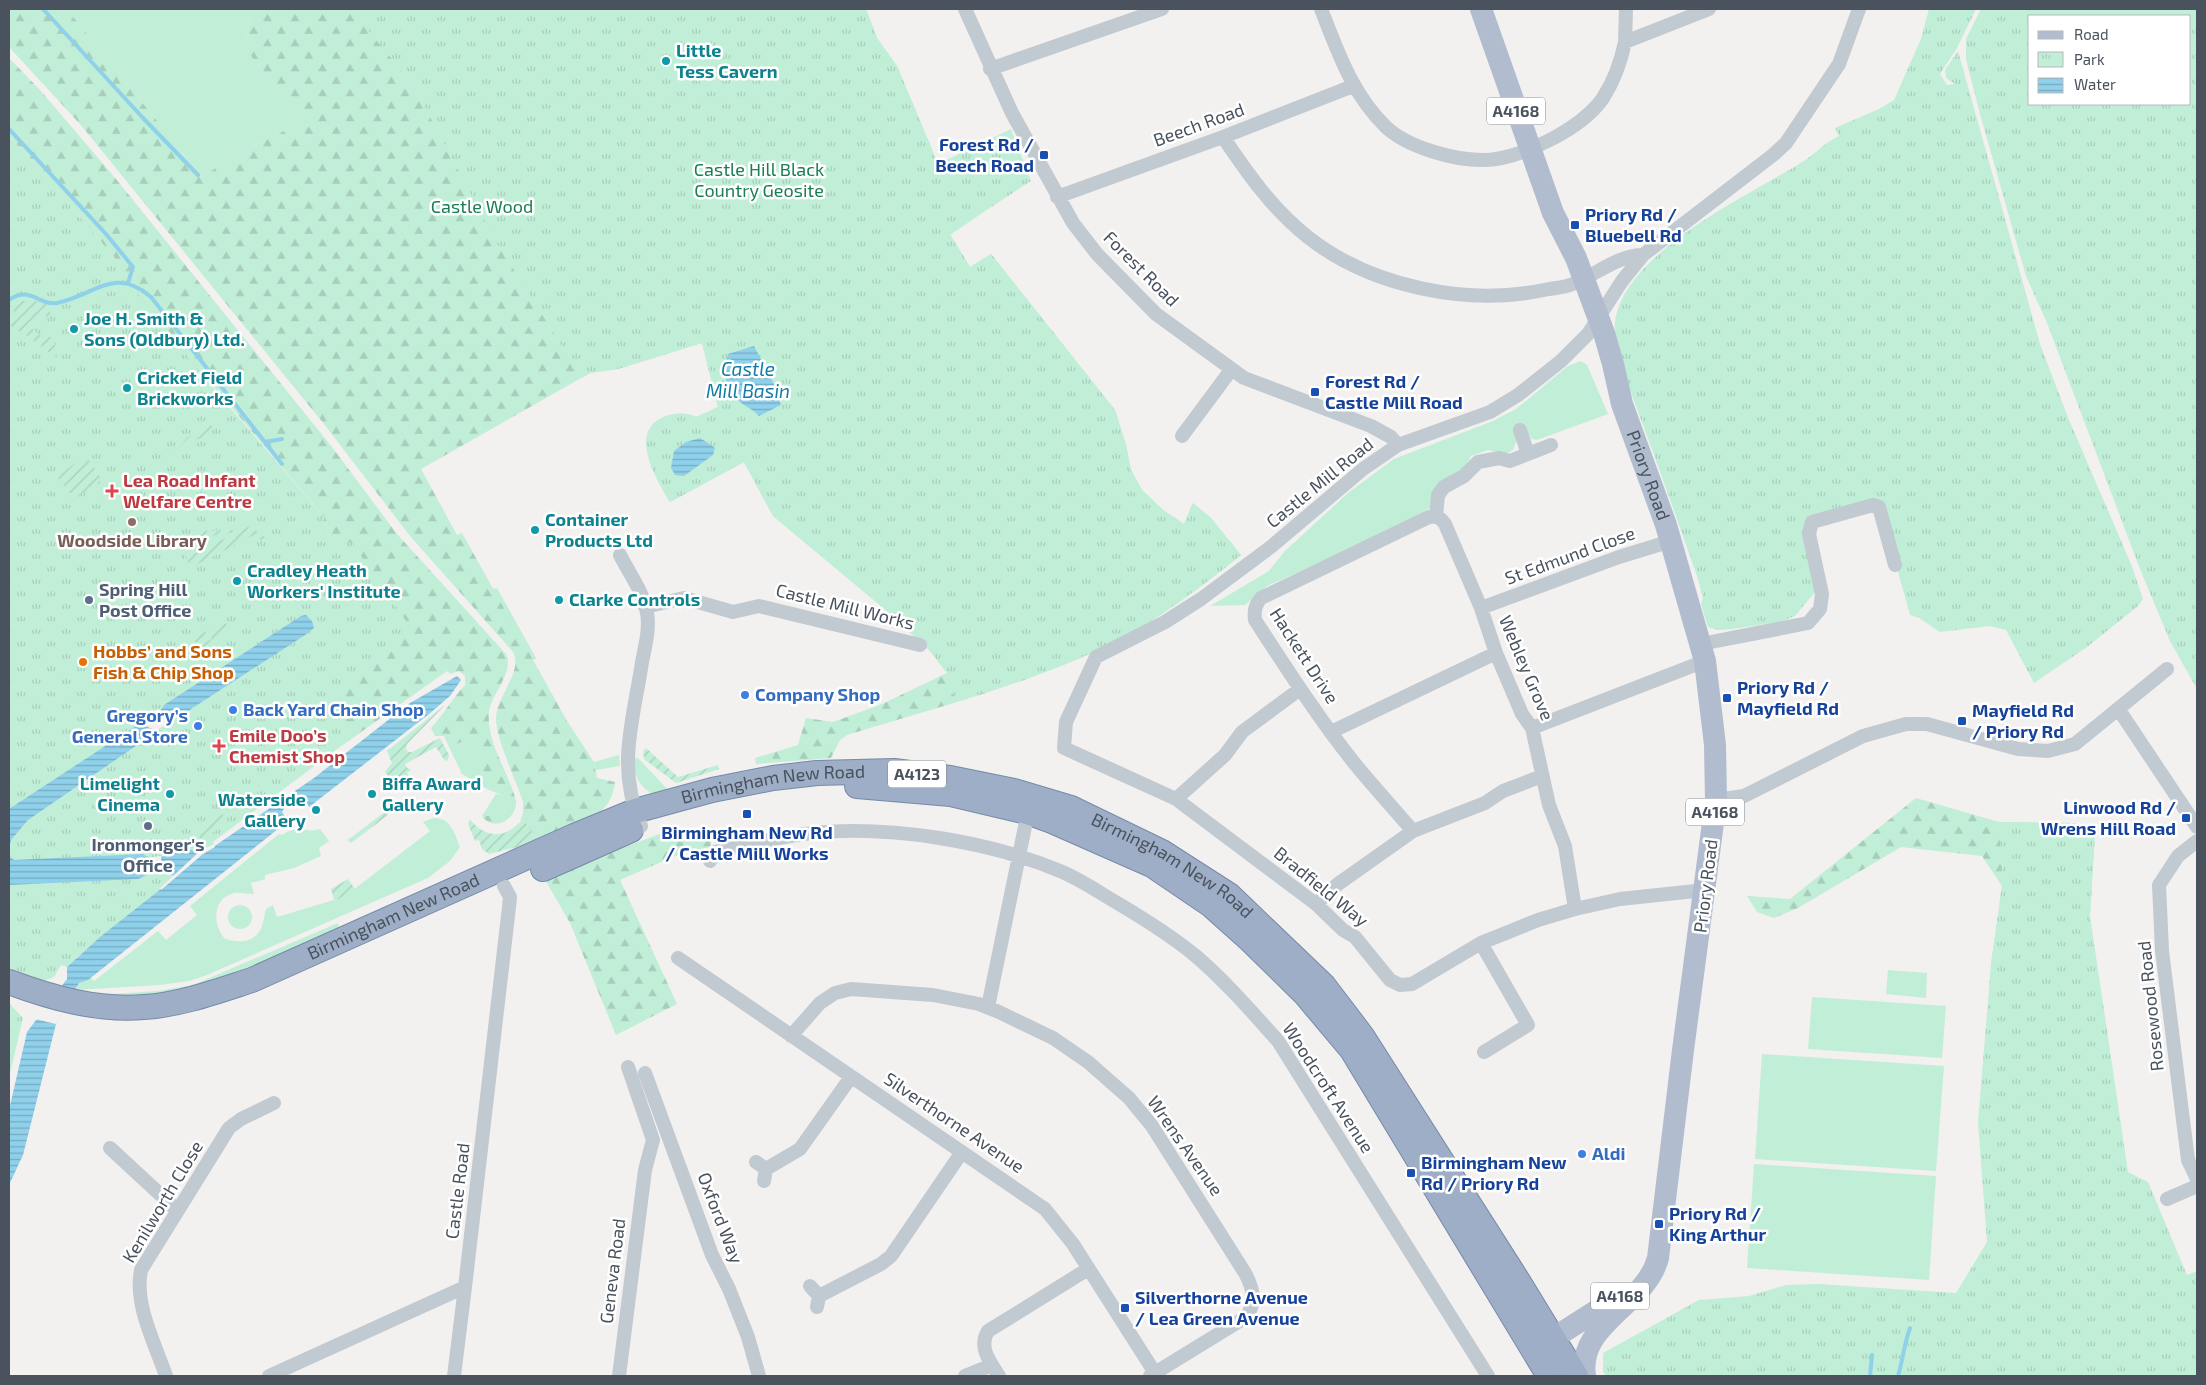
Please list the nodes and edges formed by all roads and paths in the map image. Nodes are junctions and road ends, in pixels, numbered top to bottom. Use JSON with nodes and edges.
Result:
{"nodes":[{"id":1,"x":965,"y":9,"type":"edge"},
{"id":2,"x":1162,"y":9,"type":"edge"},
{"id":3,"x":1321,"y":9,"type":"edge"},
{"id":4,"x":1481,"y":9,"type":"edge"},
{"id":5,"x":1626,"y":9,"type":"edge"},
{"id":6,"x":1709,"y":9,"type":"edge"},
{"id":7,"x":1859,"y":9,"type":"edge"},
{"id":8,"x":1625,"y":42,"type":"junction"},
{"id":9,"x":990,"y":69,"type":"junction"},
{"id":10,"x":1353,"y":86,"type":"junction"},
{"id":11,"x":1223,"y":137,"type":"junction"},
{"id":12,"x":1529,"y":148,"type":"junction"},
{"id":13,"x":1058,"y":197,"type":"junction"},
{"id":14,"x":1553,"y":213,"type":"junction"},
{"id":15,"x":1643,"y":255,"type":"junction"},
{"id":16,"x":1576,"y":282,"type":"junction"},
{"id":17,"x":1593,"y":326,"type":"junction"},
{"id":18,"x":1231,"y":370,"type":"junction"},
{"id":19,"x":1520,"y":430,"type":"dead end"},
{"id":20,"x":1182,"y":436,"type":"dead end"},
{"id":21,"x":1398,"y":445,"type":"junction"},
{"id":22,"x":1551,"y":445,"type":"dead end"},
{"id":23,"x":1528,"y":454,"type":"junction"},
{"id":24,"x":1432,"y":517,"type":"junction"},
{"id":25,"x":1671,"y":541,"type":"junction"},
{"id":26,"x":620,"y":555,"type":"dead end"},
{"id":27,"x":1895,"y":564,"type":"dead end"},
{"id":28,"x":646,"y":607,"type":"junction"},
{"id":29,"x":1481,"y":608,"type":"junction"},
{"id":30,"x":920,"y":645,"type":"dead end"},
{"id":31,"x":1496,"y":653,"type":"junction"},
{"id":32,"x":1703,"y":653,"type":"junction"},
{"id":33,"x":1096,"y":657,"type":"joint"},
{"id":34,"x":2167,"y":669,"type":"dead end"},
{"id":35,"x":1300,"y":689,"type":"junction"},
{"id":36,"x":2119,"y":710,"type":"junction"},
{"id":37,"x":1532,"y":728,"type":"junction"},
{"id":38,"x":1331,"y":732,"type":"junction"},
{"id":39,"x":1542,"y":776,"type":"junction"},
{"id":40,"x":1176,"y":799,"type":"junction"},
{"id":41,"x":1716,"y":800,"type":"junction"},
{"id":42,"x":1030,"y":805,"type":"junction"},
{"id":43,"x":638,"y":819,"type":"junction"},
{"id":44,"x":2197,"y":827,"type":"edge"},
{"id":45,"x":1413,"y":831,"type":"junction"},
{"id":46,"x":2197,"y":841,"type":"edge"},
{"id":47,"x":1019,"y":856,"type":"junction"},
{"id":48,"x":710,"y":861,"type":"dead end"},
{"id":49,"x":504,"y":886,"type":"junction"},
{"id":50,"x":1705,"y":890,"type":"junction"},
{"id":51,"x":1316,"y":904,"type":"junction"},
{"id":52,"x":1574,"y":908,"type":"junction"},
{"id":53,"x":1480,"y":943,"type":"junction"},
{"id":54,"x":678,"y":958,"type":"dead end"},
{"id":55,"x":9,"y":982,"type":"edge"},
{"id":56,"x":9,"y":997,"type":"edge"},
{"id":57,"x":37,"y":1000,"type":"junction"},
{"id":58,"x":66,"y":1006,"type":"junction"},
{"id":59,"x":988,"y":1007,"type":"junction"},
{"id":60,"x":791,"y":1036,"type":"junction"},
{"id":61,"x":1484,"y":1052,"type":"dead end"},
{"id":62,"x":628,"y":1067,"type":"dead end"},
{"id":63,"x":645,"y":1073,"type":"dead end"},
{"id":64,"x":851,"y":1077,"type":"junction"},
{"id":65,"x":274,"y":1103,"type":"dead end"},
{"id":66,"x":110,"y":1148,"type":"dead end"},
{"id":67,"x":962,"y":1152,"type":"junction"},
{"id":68,"x":762,"y":1171,"type":"dead end"},
{"id":69,"x":2197,"y":1179,"type":"edge"},
{"id":70,"x":2197,"y":1186,"type":"edge"},
{"id":71,"x":2167,"y":1200,"type":"dead end"},
{"id":72,"x":177,"y":1210,"type":"junction"},
{"id":73,"x":1662,"y":1230,"type":"junction"},
{"id":74,"x":1088,"y":1269,"type":"junction"},
{"id":75,"x":465,"y":1287,"type":"junction"},
{"id":76,"x":816,"y":1297,"type":"dead end"},
{"id":77,"x":1553,"y":1339,"type":"junction"},
{"id":78,"x":1533,"y":1351,"type":"junction"},
{"id":79,"x":996,"y":1371,"type":"edge"},
{"id":80,"x":1152,"y":1375,"type":"edge"},
{"id":81,"x":166,"y":1376,"type":"edge"},
{"id":82,"x":269,"y":1376,"type":"edge"},
{"id":83,"x":454,"y":1376,"type":"edge"},
{"id":84,"x":619,"y":1376,"type":"edge"},
{"id":85,"x":760,"y":1376,"type":"edge"},
{"id":86,"x":965,"y":1376,"type":"edge"},
{"id":87,"x":1488,"y":1376,"type":"edge"},
{"id":88,"x":1549,"y":1376,"type":"edge"},
{"id":89,"x":1576,"y":1376,"type":"edge"},
{"id":90,"x":1585,"y":1376,"type":"edge"}],
"edges":[{"from":1,"to":9,"type":"street","name":"Forest Road"},
{"from":2,"to":9,"type":"street"},
{"from":3,"to":10,"type":"street"},
{"from":4,"to":12,"type":"main road","name":"Priory Road","number":"A4168"},
{"from":5,"to":8,"type":"street"},
{"from":6,"to":8,"type":"street"},
{"from":7,"to":15,"type":"street"},
{"from":8,"to":12,"type":"street"},
{"from":9,"to":13,"type":"street","name":"Forest Road"},
{"from":10,"to":11,"type":"street","name":"Beech Road"},
{"from":10,"to":12,"type":"street"},
{"from":11,"to":13,"type":"street","name":"Beech Road"},
{"from":11,"to":16,"type":"street"},
{"from":12,"to":14,"type":"main road","name":"Priory Road","number":"A4168"},
{"from":13,"to":18,"type":"street","name":"Forest Road"},
{"from":14,"to":16,"type":"main road","name":"Priory Road","number":"A4168"},
{"from":14,"to":16,"type":"main road","name":"Priory Road","number":"A4168"},
{"from":15,"to":16,"type":"street"},
{"from":15,"to":17,"type":"street","name":"Castle Mill Road"},
{"from":16,"to":17,"type":"main road","name":"Priory Road","number":"A4168"},
{"from":17,"to":21,"type":"street","name":"Castle Mill Road"},
{"from":17,"to":25,"type":"main road","name":"Priory Road","number":"A4168"},
{"from":18,"to":20,"type":"street"},
{"from":18,"to":21,"type":"street","name":"Forest Road"},
{"from":19,"to":23,"type":"street"},
{"from":21,"to":33,"type":"street","name":"Castle Mill Road"},
{"from":22,"to":23,"type":"street"},
{"from":23,"to":24,"type":"street"},
{"from":24,"to":29,"type":"street","name":"Webley Grove"},
{"from":24,"to":35,"type":"street","name":"Hackett Drive"},
{"from":25,"to":29,"type":"street","name":"St Edmund Close"},
{"from":25,"to":32,"type":"main road","name":"Priory Road","number":"A4168"},
{"from":26,"to":28,"type":"street"},
{"from":27,"to":32,"type":"street"},
{"from":28,"to":30,"type":"street","name":"Castle Mill Works"},
{"from":28,"to":43,"type":"street"},
{"from":29,"to":31,"type":"street","name":"Webley Grove"},
{"from":31,"to":37,"type":"street","name":"Webley Grove"},
{"from":31,"to":38,"type":"street"},
{"from":32,"to":37,"type":"street"},
{"from":32,"to":41,"type":"main road","name":"Priory Road","number":"A4168"},
{"from":33,"to":40,"type":"street","name":"Bradfield Way"},
{"from":34,"to":36,"type":"street"},
{"from":35,"to":38,"type":"street","name":"Hackett Drive"},
{"from":35,"to":40,"type":"street"},
{"from":36,"to":41,"type":"street"},
{"from":36,"to":44,"type":"street"},
{"from":37,"to":39,"type":"street","name":"Webley Grove"},
{"from":38,"to":45,"type":"street","name":"Hackett Drive"},
{"from":39,"to":45,"type":"street"},
{"from":39,"to":52,"type":"street","name":"Webley Grove"},
{"from":40,"to":51,"type":"street","name":"Bradfield Way"},
{"from":41,"to":50,"type":"main road","name":"Priory Road","number":"A4168"},
{"from":42,"to":43,"type":"highway","name":"Birmingham New Road","number":"A4123"},
{"from":42,"to":47,"type":"street"},
{"from":42,"to":77,"type":"highway","name":"Birmingham New Road","number":"A4123"},
{"from":42,"to":78,"type":"highway","name":"Birmingham New Road","number":"A4123"},
{"from":43,"to":49,"type":"highway","name":"Birmingham New Road","number":"A4123"},
{"from":43,"to":58,"type":"highway","name":"Birmingham New Road","number":"A4123"},
{"from":45,"to":51,"type":"street"},
{"from":46,"to":69,"type":"street","name":"Rosewood Road"},
{"from":47,"to":48,"type":"street","name":"Woodcroft Avenue"},
{"from":47,"to":59,"type":"street"},
{"from":47,"to":87,"type":"street","name":"Woodcroft Avenue"},
{"from":49,"to":58,"type":"highway","name":"Birmingham New Road","number":"A4123"},
{"from":49,"to":75,"type":"street","name":"Castle Road"},
{"from":50,"to":52,"type":"street","name":"Bradfield Way"},
{"from":50,"to":73,"type":"main road","name":"Priory Road","number":"A4168"},
{"from":51,"to":53,"type":"street","name":"Bradfield Way"},
{"from":52,"to":53,"type":"street","name":"Bradfield Way"},
{"from":53,"to":61,"type":"street"},
{"from":54,"to":60,"type":"street","name":"Silverthorne Avenue"},
{"from":55,"to":57,"type":"highway","name":"Birmingham New Road","number":"A4123"},
{"from":56,"to":57,"type":"highway","name":"Birmingham New Road","number":"A4123"},
{"from":57,"to":58,"type":"highway","name":"Birmingham New Road","number":"A4123"},
{"from":59,"to":60,"type":"street","name":"Wrens Avenue"},
{"from":59,"to":80,"type":"street","name":"Wrens Avenue"},
{"from":60,"to":64,"type":"street","name":"Silverthorne Avenue"},
{"from":62,"to":84,"type":"street","name":"Geneva Road"},
{"from":63,"to":85,"type":"street","name":"Oxford Way"},
{"from":64,"to":67,"type":"street","name":"Silverthorne Avenue"},
{"from":64,"to":68,"type":"street"},
{"from":65,"to":72,"type":"street","name":"Kenilworth Close"},
{"from":66,"to":72,"type":"street"},
{"from":67,"to":74,"type":"street","name":"Silverthorne Avenue"},
{"from":67,"to":76,"type":"street"},
{"from":70,"to":71,"type":"street"},
{"from":72,"to":81,"type":"street","name":"Kenilworth Close"},
{"from":73,"to":77,"type":"main road","name":"Priory Road","number":"A4168"},
{"from":73,"to":90,"type":"main road","name":"Priory Road","number":"A4168"},
{"from":74,"to":79,"type":"street"},
{"from":74,"to":80,"type":"street","name":"Silverthorne Avenue"},
{"from":75,"to":82,"type":"street"},
{"from":75,"to":83,"type":"street","name":"Castle Road"},
{"from":77,"to":78,"type":"main road","name":"Priory Road","number":"A4168"},
{"from":77,"to":89,"type":"highway","name":"Birmingham New Road","number":"A4123"},
{"from":78,"to":88,"type":"highway","name":"Birmingham New Road","number":"A4123"},
{"from":79,"to":86,"type":"street"}]}
